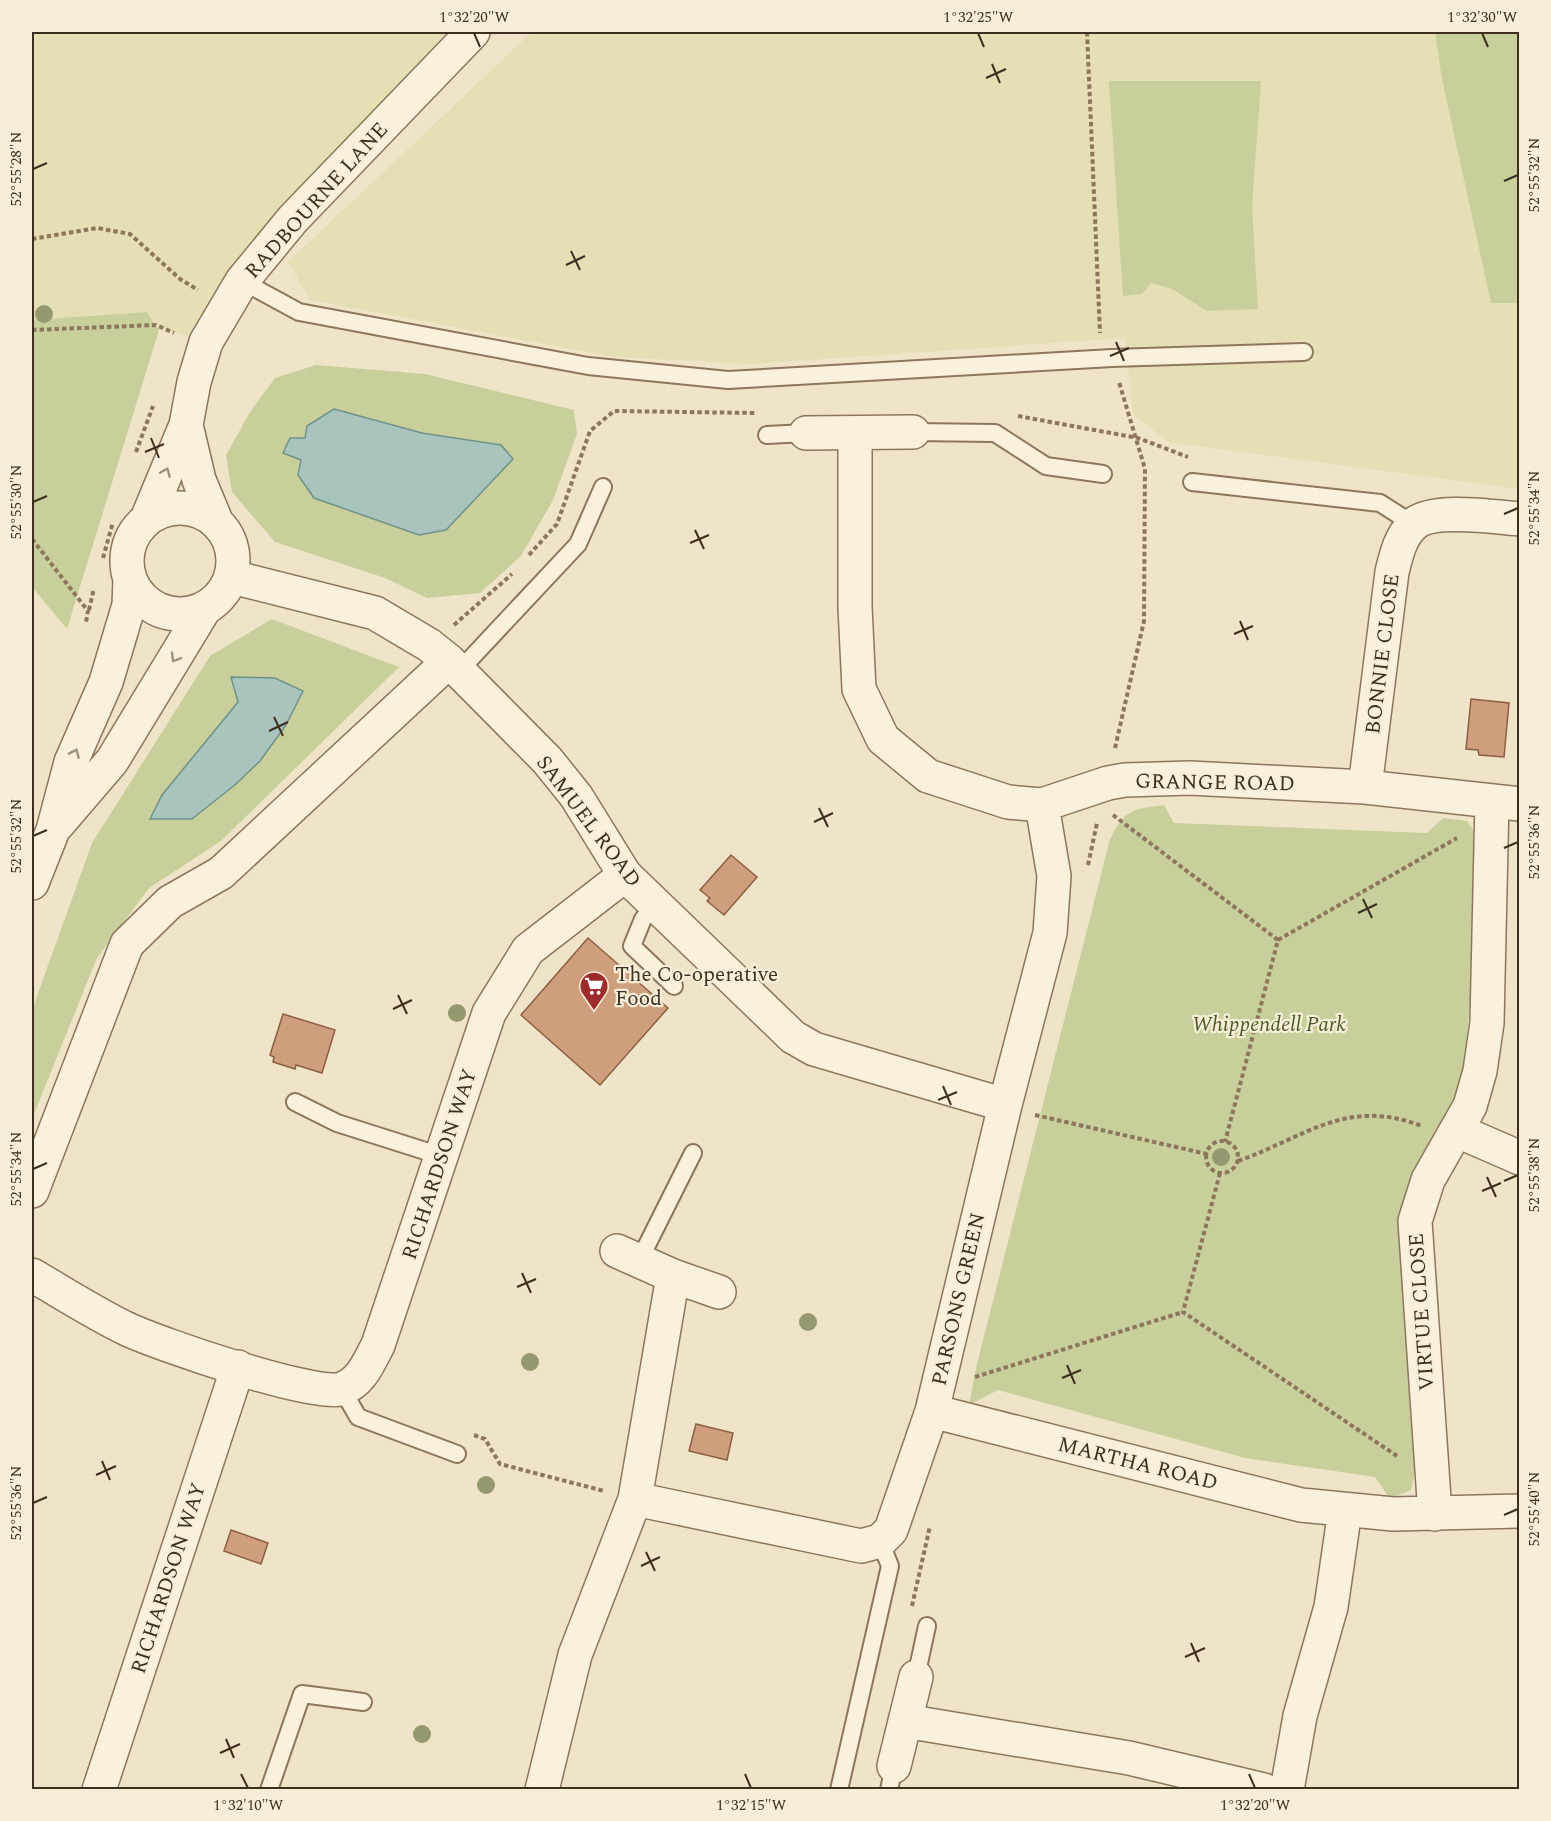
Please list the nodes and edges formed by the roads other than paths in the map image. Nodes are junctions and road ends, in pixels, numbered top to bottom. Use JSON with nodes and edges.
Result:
{"nodes":[{"id":1,"x":473,"y":32,"type":"edge"},
{"id":2,"x":233,"y":293,"type":"junction"},
{"id":3,"x":1304,"y":352,"type":"dead end"},
{"id":4,"x":186,"y":425,"type":"junction"},
{"id":5,"x":913,"y":432,"type":"joint"},
{"id":6,"x":806,"y":433,"type":"joint"},
{"id":7,"x":855,"y":433,"type":"junction"},
{"id":8,"x":767,"y":435,"type":"dead end"},
{"id":9,"x":1103,"y":474,"type":"dead end"},
{"id":10,"x":1192,"y":482,"type":"dead end"},
{"id":11,"x":603,"y":487,"type":"dead end"},
{"id":12,"x":147,"y":519,"type":"junction"},
{"id":13,"x":1520,"y":519,"type":"edge"},
{"id":14,"x":216,"y":520,"type":"junction"},
{"id":15,"x":1413,"y":524,"type":"junction"},
{"id":16,"x":232,"y":577,"type":"junction"},
{"id":17,"x":130,"y":579,"type":"junction"},
{"id":18,"x":205,"y":608,"type":"junction"},
{"id":19,"x":445,"y":659,"type":"junction"},
{"id":20,"x":1365,"y":787,"type":"junction"},
{"id":21,"x":1042,"y":805,"type":"junction"},
{"id":22,"x":1501,"y":809,"type":"edge"},
{"id":23,"x":53,"y":830,"type":"junction"},
{"id":24,"x":625,"y":875,"type":"junction"},
{"id":25,"x":32,"y":883,"type":"edge"},
{"id":26,"x":656,"y":906,"type":"junction"},
{"id":27,"x":674,"y":986,"type":"dead end"},
{"id":28,"x":295,"y":1102,"type":"dead end"},
{"id":29,"x":1005,"y":1105,"type":"junction"},
{"id":30,"x":1458,"y":1131,"type":"junction"},
{"id":31,"x":693,"y":1153,"type":"dead end"},
{"id":32,"x":441,"y":1156,"type":"junction"},
{"id":33,"x":1520,"y":1158,"type":"edge"},
{"id":34,"x":32,"y":1191,"type":"edge"},
{"id":35,"x":628,"y":1256,"type":"joint"},
{"id":36,"x":32,"y":1275,"type":"edge"},
{"id":37,"x":673,"y":1276,"type":"junction"},
{"id":38,"x":719,"y":1292,"type":"dead end"},
{"id":39,"x":238,"y":1367,"type":"junction"},
{"id":40,"x":342,"y":1389,"type":"junction"},
{"id":41,"x":932,"y":1411,"type":"junction"},
{"id":42,"x":457,"y":1454,"type":"dead end"},
{"id":43,"x":635,"y":1499,"type":"junction"},
{"id":44,"x":1345,"y":1510,"type":"junction"},
{"id":45,"x":1520,"y":1511,"type":"edge"},
{"id":46,"x":1435,"y":1514,"type":"junction"},
{"id":47,"x":880,"y":1541,"type":"junction"},
{"id":48,"x":927,"y":1626,"type":"dead end"},
{"id":49,"x":916,"y":1677,"type":"joint"},
{"id":50,"x":363,"y":1702,"type":"dead end"},
{"id":51,"x":905,"y":1721,"type":"junction"},
{"id":52,"x":892,"y":1778,"type":"edge"},
{"id":53,"x":99,"y":1790,"type":"edge"},
{"id":54,"x":269,"y":1790,"type":"edge"},
{"id":55,"x":542,"y":1790,"type":"edge"},
{"id":56,"x":839,"y":1790,"type":"edge"},
{"id":57,"x":1264,"y":1790,"type":"edge"},
{"id":58,"x":1287,"y":1790,"type":"edge"}],
"edges":[{"from":1,"to":2,"type":"street","name":"RADBOURNE LANE"},
{"from":2,"to":3,"type":"lane"},
{"from":2,"to":4,"type":"street","name":"RADBOURNE LANE"},
{"from":12,"to":4,"type":"street","name":"RADBOURNE LANE","one_way":true},
{"from":4,"to":14,"type":"street","name":"RADBOURNE LANE"},
{"from":5,"to":7,"type":"street"},
{"from":5,"to":9,"type":"lane"},
{"from":6,"to":7,"type":"street"},
{"from":6,"to":8,"type":"lane"},
{"from":7,"to":21,"type":"street","name":"GRANGE ROAD"},
{"from":10,"to":15,"type":"lane"},
{"from":11,"to":19,"type":"lane"},
{"from":12,"to":14,"type":"street"},
{"from":12,"to":17,"type":"street"},
{"from":13,"to":15,"type":"street"},
{"from":14,"to":16,"type":"street"},
{"from":15,"to":20,"type":"street","name":"BONNIE CLOSE"},
{"from":16,"to":18,"type":"street"},
{"from":16,"to":19,"type":"street","name":"SAMUEL ROAD"},
{"from":17,"to":18,"type":"street"},
{"from":23,"to":17,"type":"street","one_way":true},
{"from":18,"to":23,"type":"street","one_way":true},
{"from":19,"to":24,"type":"street","name":"SAMUEL ROAD"},
{"from":19,"to":34,"type":"street"},
{"from":20,"to":21,"type":"street","name":"GRANGE ROAD"},
{"from":20,"to":22,"type":"street","name":"GRANGE ROAD"},
{"from":21,"to":29,"type":"street","name":"PARSONS GREEN"},
{"from":22,"to":30,"type":"street","name":"VIRTUE CLOSE"},
{"from":23,"to":25,"type":"street"},
{"from":24,"to":26,"type":"street","name":"SAMUEL ROAD"},
{"from":24,"to":32,"type":"street","name":"RICHARDSON WAY"},
{"from":26,"to":27,"type":"lane"},
{"from":26,"to":29,"type":"street","name":"SAMUEL ROAD"},
{"from":28,"to":32,"type":"lane"},
{"from":29,"to":41,"type":"street","name":"PARSONS GREEN"},
{"from":30,"to":33,"type":"street"},
{"from":30,"to":46,"type":"street","name":"VIRTUE CLOSE"},
{"from":31,"to":35,"type":"lane"},
{"from":32,"to":40,"type":"street","name":"RICHARDSON WAY"},
{"from":35,"to":37,"type":"street"},
{"from":36,"to":39,"type":"street"},
{"from":37,"to":38,"type":"street"},
{"from":37,"to":43,"type":"street"},
{"from":39,"to":40,"type":"street"},
{"from":39,"to":53,"type":"street","name":"RICHARDSON WAY"},
{"from":40,"to":42,"type":"lane"},
{"from":41,"to":44,"type":"street","name":"MARTHA ROAD"},
{"from":41,"to":47,"type":"street","name":"PARSONS GREEN"},
{"from":43,"to":47,"type":"street"},
{"from":43,"to":55,"type":"street"},
{"from":44,"to":46,"type":"street","name":"MARTHA ROAD"},
{"from":44,"to":58,"type":"street"},
{"from":45,"to":46,"type":"street","name":"MARTHA ROAD"},
{"from":47,"to":56,"type":"lane"},
{"from":48,"to":49,"type":"lane"},
{"from":49,"to":51,"type":"street"},
{"from":50,"to":54,"type":"lane"},
{"from":51,"to":52,"type":"street"},
{"from":51,"to":57,"type":"street"}]}
